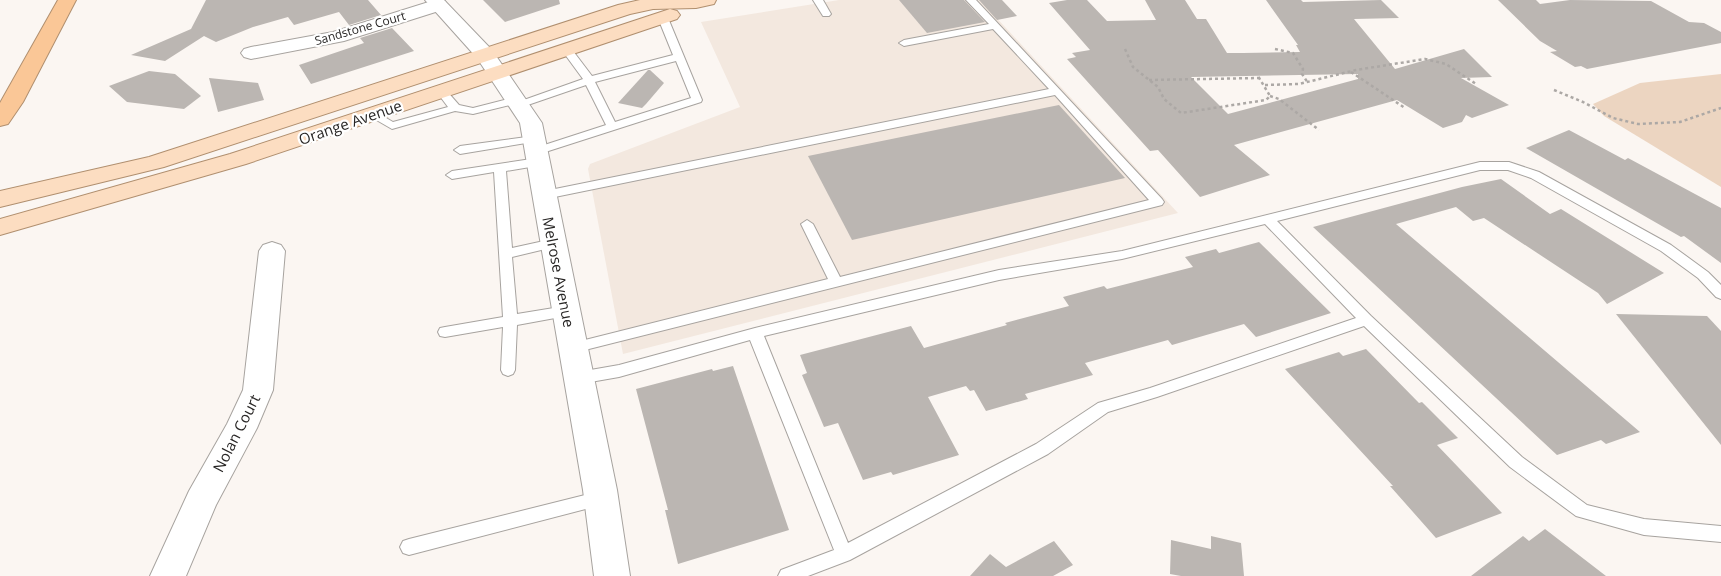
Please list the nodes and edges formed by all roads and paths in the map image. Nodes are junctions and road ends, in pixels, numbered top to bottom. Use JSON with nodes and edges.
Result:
{"nodes":[{"id":1,"x":67,"y":0,"type":"edge"},
{"id":2,"x":818,"y":0,"type":"edge"},
{"id":3,"x":970,"y":0,"type":"edge"},
{"id":4,"x":701,"y":1,"type":"edge"},
{"id":5,"x":436,"y":2,"type":"edge"},
{"id":6,"x":826,"y":14,"type":"dead end"},
{"id":7,"x":662,"y":18,"type":"junction"},
{"id":8,"x":995,"y":26,"type":"junction"},
{"id":9,"x":904,"y":43,"type":"dead end"},
{"id":10,"x":566,"y":49,"type":"junction"},
{"id":11,"x":1125,"y":49,"type":"dead end"},
{"id":12,"x":1275,"y":49,"type":"dead end"},
{"id":13,"x":251,"y":53,"type":"dead end"},
{"id":14,"x":679,"y":57,"type":"junction"},
{"id":15,"x":491,"y":63,"type":"junction"},
{"id":16,"x":1351,"y":72,"type":"junction"},
{"id":17,"x":589,"y":80,"type":"junction"},
{"id":18,"x":1148,"y":80,"type":"junction"},
{"id":19,"x":1308,"y":82,"type":"junction"},
{"id":20,"x":1476,"y":84,"type":"dead end"},
{"id":21,"x":1265,"y":85,"type":"junction"},
{"id":22,"x":1554,"y":90,"type":"dead end"},
{"id":23,"x":441,"y":91,"type":"junction"},
{"id":24,"x":1057,"y":91,"type":"junction"},
{"id":25,"x":1270,"y":96,"type":"junction"},
{"id":26,"x":518,"y":102,"type":"junction"},
{"id":27,"x":455,"y":108,"type":"junction"},
{"id":28,"x":1405,"y":108,"type":"dead end"},
{"id":29,"x":1721,"y":108,"type":"edge"},
{"id":30,"x":372,"y":114,"type":"junction"},
{"id":31,"x":0,"y":119,"type":"edge"},
{"id":32,"x":612,"y":127,"type":"junction"},
{"id":33,"x":1319,"y":130,"type":"dead end"},
{"id":34,"x":460,"y":150,"type":"dead end"},
{"id":35,"x":536,"y":150,"type":"junction"},
{"id":36,"x":500,"y":168,"type":"junction"},
{"id":37,"x":452,"y":175,"type":"dead end"},
{"id":38,"x":544,"y":195,"type":"junction"},
{"id":39,"x":0,"y":199,"type":"edge"},
{"id":40,"x":1268,"y":220,"type":"junction"},
{"id":41,"x":807,"y":224,"type":"dead end"},
{"id":42,"x":0,"y":227,"type":"edge"},
{"id":43,"x":553,"y":243,"type":"junction"},
{"id":44,"x":272,"y":251,"type":"dead end"},
{"id":45,"x":506,"y":254,"type":"junction"},
{"id":46,"x":837,"y":283,"type":"junction"},
{"id":47,"x":1721,"y":294,"type":"edge"},
{"id":48,"x":566,"y":311,"type":"junction"},
{"id":49,"x":510,"y":320,"type":"junction"},
{"id":50,"x":1366,"y":320,"type":"junction"},
{"id":51,"x":445,"y":332,"type":"dead end"},
{"id":52,"x":754,"y":333,"type":"junction"},
{"id":53,"x":573,"y":348,"type":"junction"},
{"id":54,"x":508,"y":370,"type":"dead end"},
{"id":55,"x":578,"y":378,"type":"junction"},
{"id":56,"x":600,"y":498,"type":"junction"},
{"id":57,"x":1721,"y":534,"type":"edge"},
{"id":58,"x":409,"y":547,"type":"dead end"},
{"id":59,"x":844,"y":554,"type":"junction"},
{"id":60,"x":168,"y":576,"type":"edge"},
{"id":61,"x":612,"y":576,"type":"edge"},
{"id":62,"x":787,"y":576,"type":"edge"}],
"edges":[{"from":1,"to":31,"type":"highway"},
{"from":2,"to":6,"type":"lane"},
{"from":3,"to":8,"type":"lane"},
{"from":4,"to":7,"type":"main road","name":"Orange Avenue"},
{"from":4,"to":15,"type":"main road","name":"Orange Avenue"},
{"from":5,"to":13,"type":"street","name":"Sandstone Court"},
{"from":5,"to":15,"type":"street","name":"Melrose Avenue"},
{"from":7,"to":10,"type":"main road","name":"Orange Avenue"},
{"from":7,"to":14,"type":"lane"},
{"from":8,"to":9,"type":"lane"},
{"from":8,"to":24,"type":"lane"},
{"from":10,"to":15,"type":"main road","name":"Orange Avenue"},
{"from":10,"to":17,"type":"lane"},
{"from":11,"to":18,"type":"path"},
{"from":12,"to":19,"type":"path"},
{"from":14,"to":17,"type":"lane"},
{"from":14,"to":32,"type":"lane"},
{"from":15,"to":23,"type":"main road","name":"Orange Avenue"},
{"from":15,"to":26,"type":"street","name":"Melrose Avenue"},
{"from":15,"to":39,"type":"main road","name":"Orange Avenue"},
{"from":16,"to":19,"type":"path"},
{"from":16,"to":20,"type":"path"},
{"from":16,"to":28,"type":"path"},
{"from":17,"to":26,"type":"lane"},
{"from":17,"to":32,"type":"lane"},
{"from":18,"to":21,"type":"path"},
{"from":18,"to":25,"type":"path"},
{"from":19,"to":21,"type":"path"},
{"from":21,"to":25,"type":"path"},
{"from":22,"to":29,"type":"path"},
{"from":23,"to":27,"type":"lane"},
{"from":23,"to":30,"type":"main road","name":"Orange Avenue"},
{"from":24,"to":38,"type":"lane"},
{"from":24,"to":46,"type":"lane"},
{"from":25,"to":33,"type":"path"},
{"from":26,"to":27,"type":"lane"},
{"from":26,"to":35,"type":"street","name":"Melrose Avenue"},
{"from":27,"to":30,"type":"lane"},
{"from":30,"to":42,"type":"main road","name":"Orange Avenue"},
{"from":32,"to":35,"type":"lane"},
{"from":34,"to":35,"type":"lane"},
{"from":35,"to":36,"type":"lane"},
{"from":35,"to":38,"type":"street","name":"Melrose Avenue"},
{"from":36,"to":37,"type":"lane"},
{"from":36,"to":45,"type":"lane"},
{"from":38,"to":43,"type":"street","name":"Melrose Avenue"},
{"from":40,"to":47,"type":"lane"},
{"from":40,"to":50,"type":"lane"},
{"from":40,"to":52,"type":"lane"},
{"from":41,"to":46,"type":"lane"},
{"from":43,"to":45,"type":"lane"},
{"from":43,"to":48,"type":"street","name":"Melrose Avenue"},
{"from":44,"to":60,"type":"street","name":"Nolan Court"},
{"from":45,"to":49,"type":"lane"},
{"from":46,"to":53,"type":"lane"},
{"from":48,"to":49,"type":"lane"},
{"from":48,"to":53,"type":"street","name":"Melrose Avenue"},
{"from":49,"to":51,"type":"lane"},
{"from":49,"to":54,"type":"lane"},
{"from":50,"to":57,"type":"lane"},
{"from":50,"to":59,"type":"lane"},
{"from":52,"to":55,"type":"lane"},
{"from":52,"to":59,"type":"lane"},
{"from":53,"to":55,"type":"street","name":"Melrose Avenue"},
{"from":55,"to":56,"type":"street","name":"Melrose Avenue"},
{"from":56,"to":58,"type":"lane"},
{"from":56,"to":61,"type":"street","name":"Melrose Avenue"},
{"from":59,"to":62,"type":"lane"}]}
